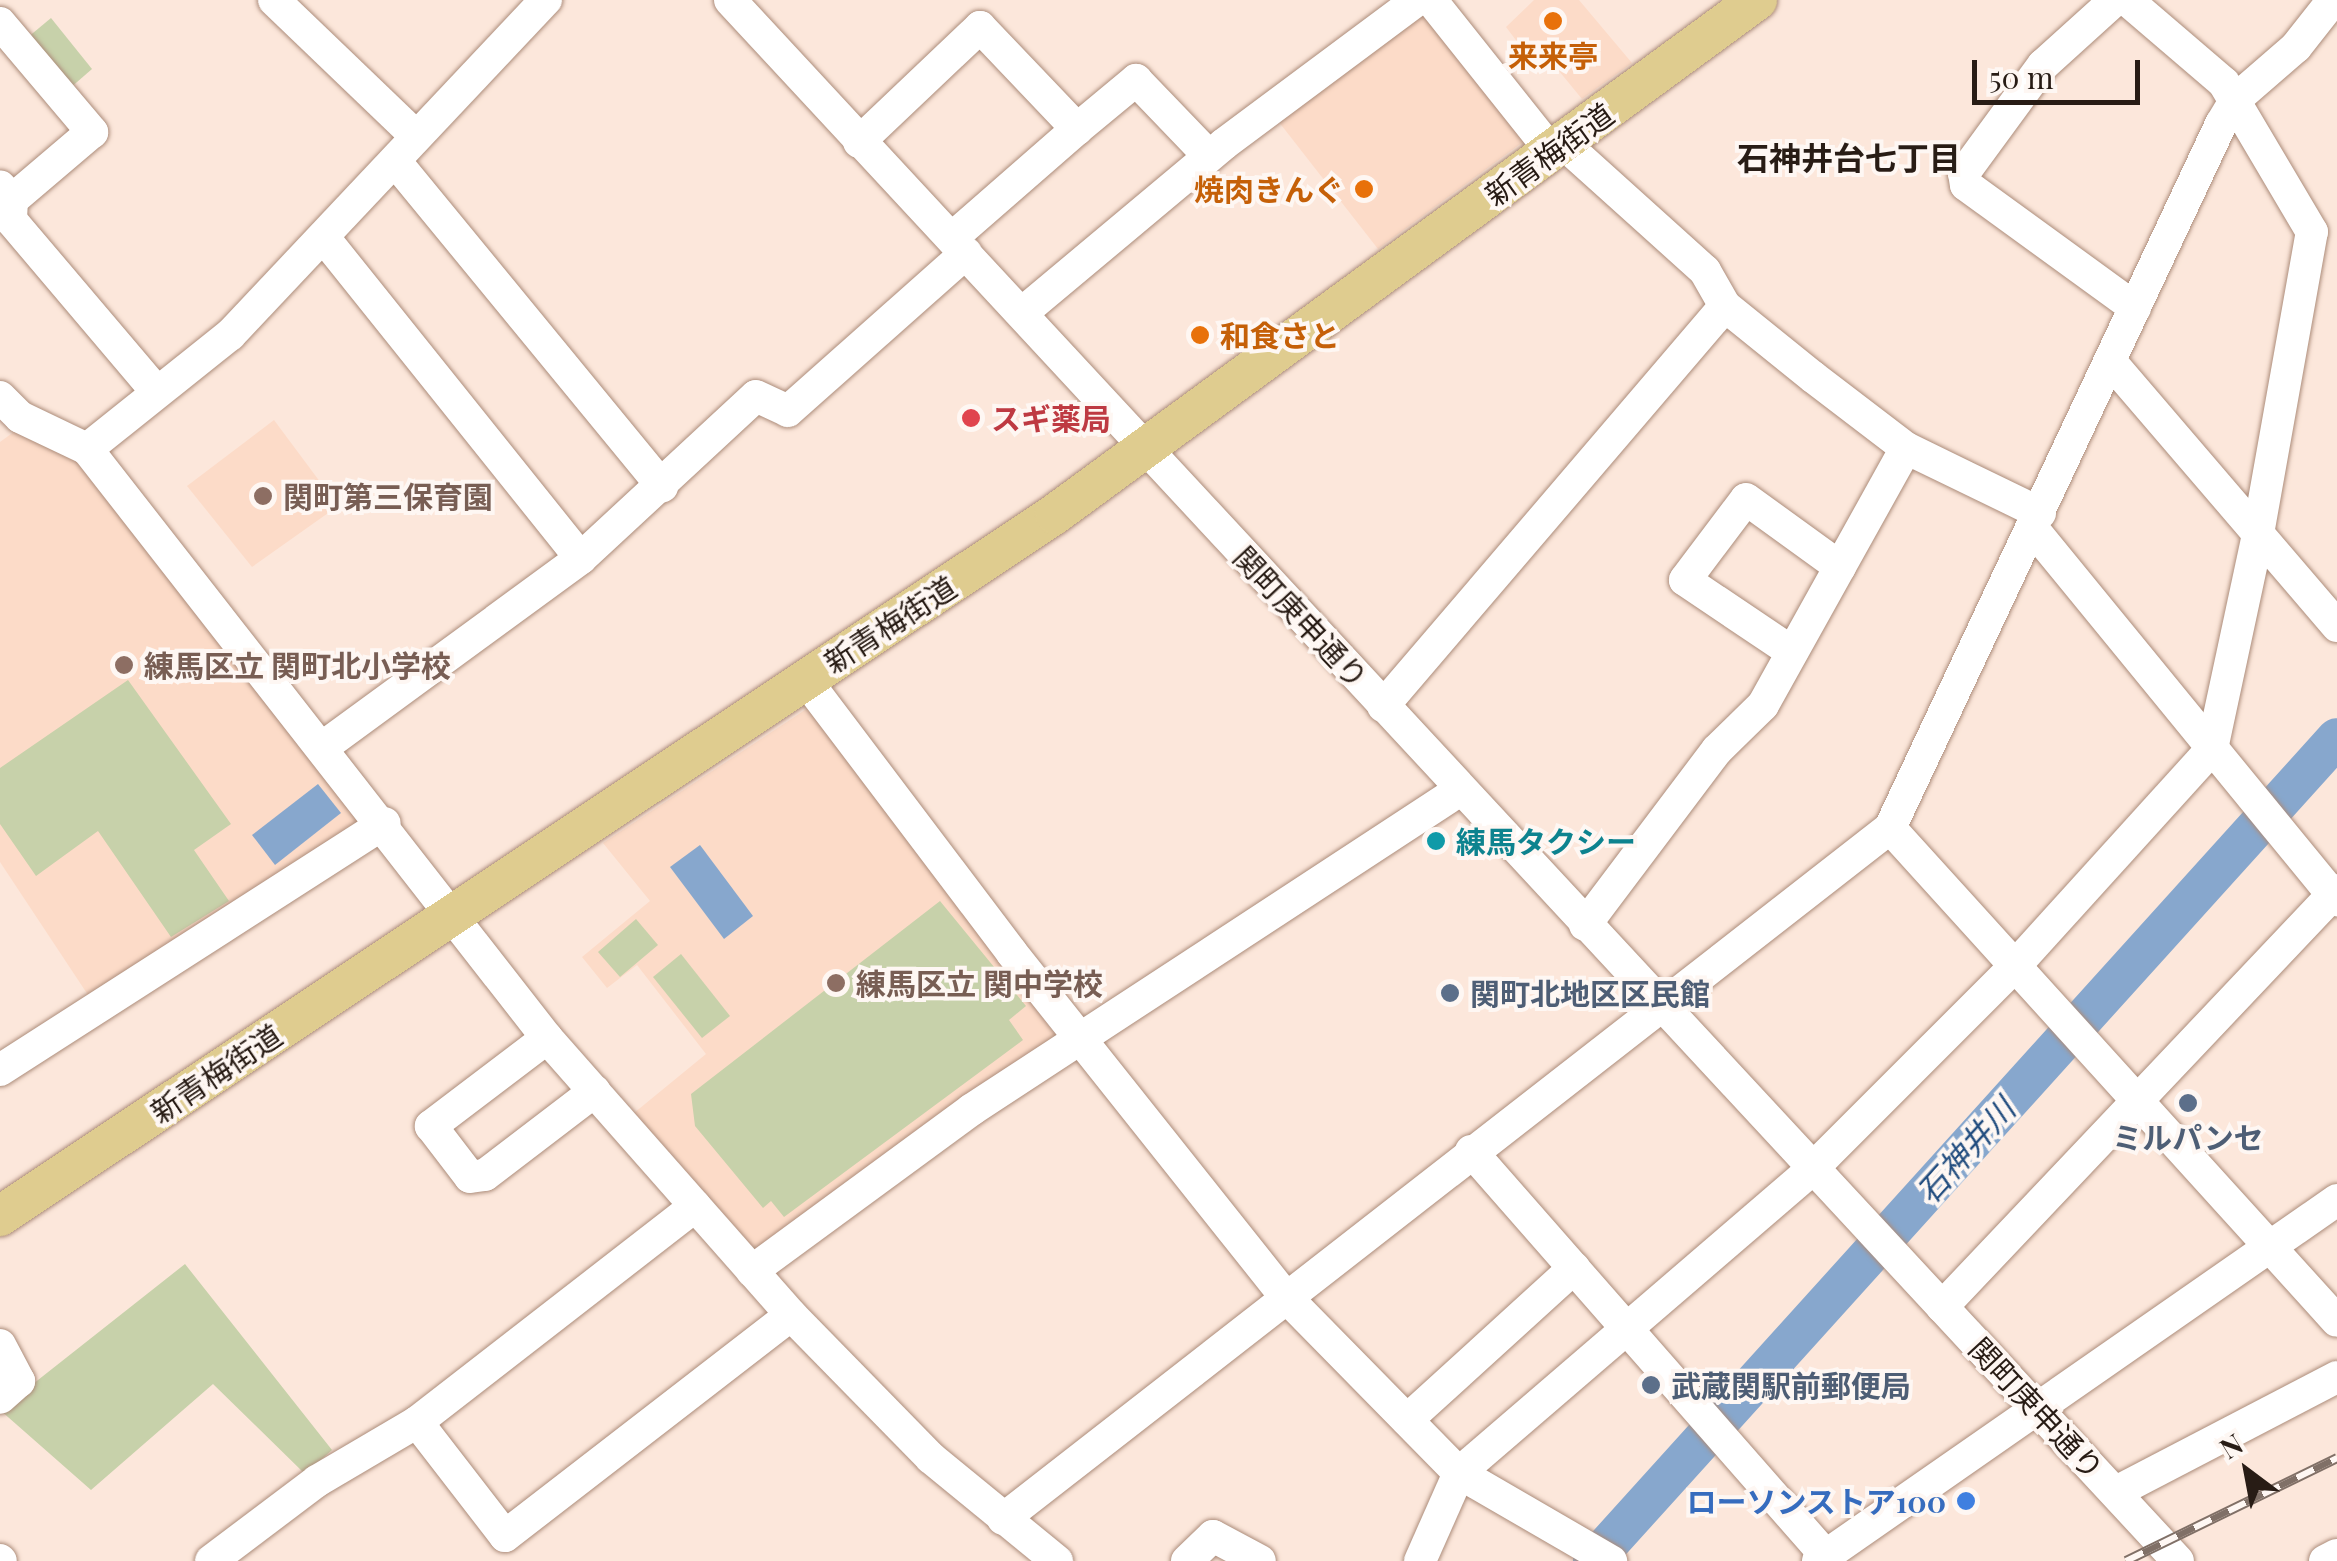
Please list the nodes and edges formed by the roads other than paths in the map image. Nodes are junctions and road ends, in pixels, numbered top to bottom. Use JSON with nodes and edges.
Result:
{"nodes":[{"id":1,"x":274,"y":0,"type":"edge"},
{"id":2,"x":546,"y":0,"type":"edge"},
{"id":3,"x":730,"y":0,"type":"edge"},
{"id":4,"x":1417,"y":0,"type":"edge"},
{"id":5,"x":1432,"y":0,"type":"edge"},
{"id":6,"x":1758,"y":0,"type":"edge"},
{"id":7,"x":2115,"y":0,"type":"edge"},
{"id":8,"x":2127,"y":0,"type":"edge"},
{"id":9,"x":2333,"y":0,"type":"edge"},
{"id":10,"x":0,"y":23,"type":"edge"},
{"id":11,"x":2236,"y":99,"type":"junction"},
{"id":12,"x":1077,"y":129,"type":"junction"},
{"id":13,"x":416,"y":136,"type":"junction"},
{"id":14,"x":859,"y":142,"type":"junction"},
{"id":15,"x":1558,"y":148,"type":"junction"},
{"id":16,"x":1209,"y":156,"type":"junction"},
{"id":17,"x":395,"y":161,"type":"junction"},
{"id":18,"x":6,"y":193,"type":"edge"},
{"id":19,"x":324,"y":240,"type":"junction"},
{"id":20,"x":958,"y":246,"type":"junction"},
{"id":21,"x":1725,"y":306,"type":"junction"},
{"id":22,"x":2135,"y":308,"type":"junction"},
{"id":23,"x":1022,"y":313,"type":"junction"},
{"id":24,"x":2110,"y":361,"type":"junction"},
{"id":25,"x":156,"y":391,"type":"junction"},
{"id":26,"x":0,"y":397,"type":"edge"},
{"id":27,"x":1906,"y":448,"type":"junction"},
{"id":28,"x":87,"y":449,"type":"junction"},
{"id":29,"x":1148,"y":450,"type":"junction"},
{"id":30,"x":662,"y":486,"type":"junction"},
{"id":31,"x":2036,"y":521,"type":"junction"},
{"id":32,"x":2258,"y":534,"type":"junction"},
{"id":33,"x":581,"y":558,"type":"junction"},
{"id":34,"x":1840,"y":567,"type":"junction"},
{"id":35,"x":2337,"y":626,"type":"edge"},
{"id":36,"x":1792,"y":652,"type":"junction"},
{"id":37,"x":805,"y":679,"type":"junction"},
{"id":38,"x":1383,"y":706,"type":"junction"},
{"id":39,"x":323,"y":747,"type":"junction"},
{"id":40,"x":2212,"y":749,"type":"junction"},
{"id":41,"x":1460,"y":790,"type":"junction"},
{"id":42,"x":386,"y":823,"type":"junction"},
{"id":43,"x":1890,"y":828,"type":"junction"},
{"id":44,"x":2335,"y":896,"type":"edge"},
{"id":45,"x":450,"y":917,"type":"junction"},
{"id":46,"x":1585,"y":925,"type":"junction"},
{"id":47,"x":2016,"y":965,"type":"junction"},
{"id":48,"x":1662,"y":1006,"type":"junction"},
{"id":49,"x":548,"y":1038,"type":"junction"},
{"id":50,"x":1081,"y":1040,"type":"junction"},
{"id":51,"x":0,"y":1070,"type":"edge"},
{"id":52,"x":594,"y":1091,"type":"junction"},
{"id":53,"x":2140,"y":1102,"type":"junction"},
{"id":54,"x":1471,"y":1151,"type":"junction"},
{"id":55,"x":1813,"y":1168,"type":"junction"},
{"id":56,"x":2337,"y":1200,"type":"edge"},
{"id":57,"x":695,"y":1206,"type":"junction"},
{"id":58,"x":0,"y":1216,"type":"edge"},
{"id":59,"x":2272,"y":1246,"type":"junction"},
{"id":60,"x":1574,"y":1268,"type":"junction"},
{"id":61,"x":752,"y":1271,"type":"junction"},
{"id":62,"x":1286,"y":1297,"type":"junction"},
{"id":63,"x":1942,"y":1307,"type":"junction"},
{"id":64,"x":791,"y":1316,"type":"junction"},
{"id":65,"x":2337,"y":1320,"type":"edge"},
{"id":66,"x":1628,"y":1329,"type":"junction"},
{"id":67,"x":0,"y":1345,"type":"edge"},
{"id":68,"x":2337,"y":1377,"type":"edge"},
{"id":69,"x":0,"y":1398,"type":"edge"},
{"id":70,"x":2038,"y":1409,"type":"junction"},
{"id":71,"x":1406,"y":1420,"type":"junction"},
{"id":72,"x":417,"y":1422,"type":"junction"},
{"id":73,"x":1459,"y":1473,"type":"junction"},
{"id":74,"x":2116,"y":1492,"type":"junction"},
{"id":75,"x":1003,"y":1518,"type":"junction"},
{"id":76,"x":2337,"y":1555,"type":"edge"},
{"id":77,"x":1822,"y":1558,"type":"edge"},
{"id":78,"x":211,"y":1561,"type":"edge"},
{"id":79,"x":1056,"y":1561,"type":"edge"},
{"id":80,"x":1187,"y":1561,"type":"edge"},
{"id":81,"x":1260,"y":1561,"type":"edge"},
{"id":82,"x":1420,"y":1561,"type":"edge"},
{"id":83,"x":1610,"y":1561,"type":"edge"},
{"id":84,"x":2178,"y":1561,"type":"edge"},
{"id":85,"x":2324,"y":1561,"type":"edge"}],
"edges":[{"from":1,"to":13,"type":"street"},
{"from":2,"to":13,"type":"street"},
{"from":3,"to":14,"type":"street","name":"関町庚申通り"},
{"from":4,"to":16,"type":"street"},
{"from":5,"to":15,"type":"street"},
{"from":6,"to":15,"type":"main road","name":"新青梅街道"},
{"from":7,"to":22,"type":"street"},
{"from":8,"to":11,"type":"street"},
{"from":9,"to":11,"type":"street"},
{"from":10,"to":18,"type":"street"},
{"from":11,"to":22,"type":"street"},
{"from":11,"to":32,"type":"street"},
{"from":12,"to":14,"type":"street"},
{"from":12,"to":16,"type":"street"},
{"from":12,"to":20,"type":"street"},
{"from":13,"to":17,"type":"street"},
{"from":14,"to":20,"type":"street","name":"関町庚申通り"},
{"from":15,"to":21,"type":"street"},
{"from":15,"to":29,"type":"main road","name":"新青梅街道"},
{"from":16,"to":23,"type":"street"},
{"from":17,"to":19,"type":"street"},
{"from":17,"to":30,"type":"street"},
{"from":18,"to":25,"type":"street"},
{"from":19,"to":25,"type":"street"},
{"from":19,"to":33,"type":"street"},
{"from":20,"to":23,"type":"street","name":"関町庚申通り"},
{"from":20,"to":30,"type":"street"},
{"from":21,"to":27,"type":"street"},
{"from":21,"to":38,"type":"street"},
{"from":22,"to":24,"type":"street"},
{"from":23,"to":29,"type":"street","name":"関町庚申通り"},
{"from":24,"to":31,"type":"street"},
{"from":24,"to":32,"type":"street"},
{"from":25,"to":28,"type":"street"},
{"from":26,"to":28,"type":"street"},
{"from":27,"to":31,"type":"street"},
{"from":27,"to":34,"type":"street"},
{"from":28,"to":39,"type":"street"},
{"from":29,"to":37,"type":"main road","name":"新青梅街道"},
{"from":29,"to":38,"type":"street","name":"関町庚申通り"},
{"from":30,"to":33,"type":"street"},
{"from":31,"to":40,"type":"street"},
{"from":31,"to":43,"type":"street"},
{"from":32,"to":35,"type":"street"},
{"from":32,"to":40,"type":"street"},
{"from":33,"to":39,"type":"street"},
{"from":34,"to":36,"type":"street"},
{"from":34,"to":36,"type":"street"},
{"from":36,"to":46,"type":"street"},
{"from":37,"to":45,"type":"main road","name":"新青梅街道"},
{"from":37,"to":50,"type":"street"},
{"from":38,"to":41,"type":"street","name":"関町庚申通り"},
{"from":39,"to":42,"type":"street"},
{"from":40,"to":44,"type":"street"},
{"from":40,"to":47,"type":"street"},
{"from":41,"to":46,"type":"street","name":"関町庚申通り"},
{"from":41,"to":50,"type":"street"},
{"from":42,"to":45,"type":"street"},
{"from":42,"to":51,"type":"street"},
{"from":43,"to":47,"type":"street"},
{"from":43,"to":48,"type":"street"},
{"from":44,"to":53,"type":"street"},
{"from":45,"to":49,"type":"street"},
{"from":45,"to":58,"type":"main road","name":"新青梅街道"},
{"from":46,"to":48,"type":"street","name":"関町庚申通り"},
{"from":47,"to":53,"type":"street"},
{"from":47,"to":55,"type":"street"},
{"from":48,"to":54,"type":"street"},
{"from":48,"to":55,"type":"street","name":"関町庚申通り"},
{"from":49,"to":52,"type":"street"},
{"from":49,"to":52,"type":"street"},
{"from":50,"to":61,"type":"street"},
{"from":50,"to":62,"type":"street"},
{"from":52,"to":57,"type":"street"},
{"from":53,"to":59,"type":"street"},
{"from":53,"to":63,"type":"street"},
{"from":54,"to":60,"type":"street"},
{"from":54,"to":62,"type":"street"},
{"from":55,"to":63,"type":"street","name":"関町庚申通り"},
{"from":55,"to":66,"type":"street"},
{"from":56,"to":59,"type":"street"},
{"from":57,"to":61,"type":"street"},
{"from":57,"to":72,"type":"street"},
{"from":59,"to":65,"type":"street"},
{"from":59,"to":70,"type":"street"},
{"from":60,"to":66,"type":"street"},
{"from":60,"to":71,"type":"street"},
{"from":61,"to":64,"type":"street"},
{"from":62,"to":71,"type":"street"},
{"from":62,"to":75,"type":"street"},
{"from":63,"to":70,"type":"street","name":"関町庚申通り"},
{"from":64,"to":72,"type":"street"},
{"from":64,"to":75,"type":"street"},
{"from":66,"to":73,"type":"street"},
{"from":66,"to":77,"type":"street"},
{"from":67,"to":69,"type":"street"},
{"from":68,"to":74,"type":"street"},
{"from":70,"to":74,"type":"street","name":"関町庚申通り"},
{"from":70,"to":77,"type":"street"},
{"from":71,"to":73,"type":"street"},
{"from":72,"to":78,"type":"street"},
{"from":73,"to":82,"type":"street"},
{"from":73,"to":83,"type":"street"},
{"from":74,"to":84,"type":"street","name":"関町庚申通り"},
{"from":75,"to":79,"type":"street"},
{"from":76,"to":85,"type":"street"},
{"from":80,"to":81,"type":"street"}]}
